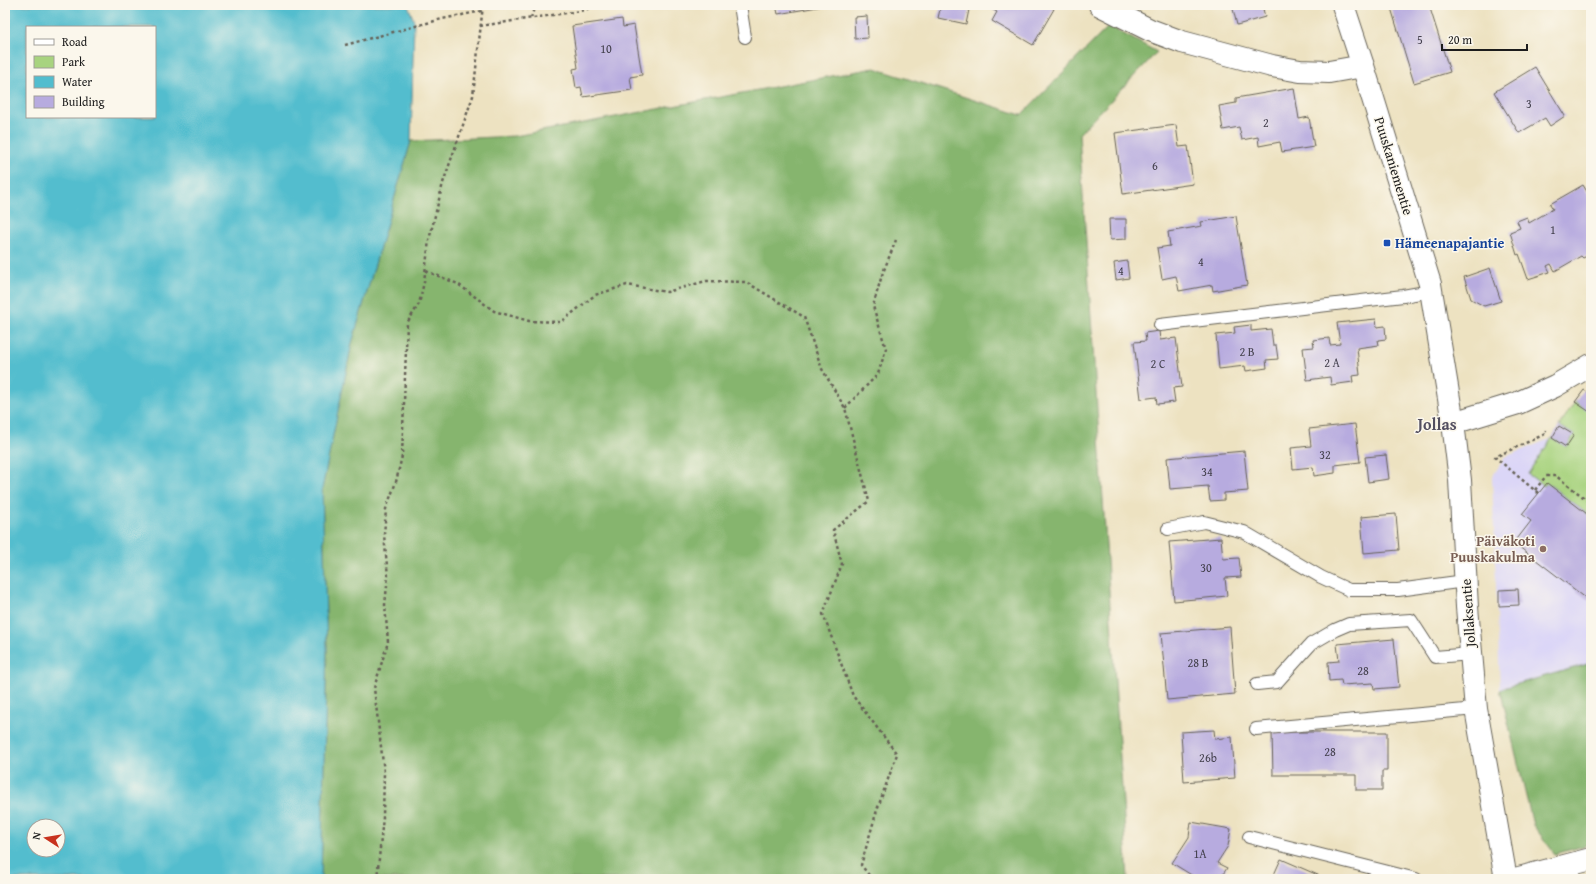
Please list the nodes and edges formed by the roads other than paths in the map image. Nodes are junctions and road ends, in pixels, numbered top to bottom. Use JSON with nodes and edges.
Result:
{"nodes":[{"id":1,"x":740,"y":5,"type":"edge"},
{"id":2,"x":1100,"y":5,"type":"edge"},
{"id":3,"x":1343,"y":5,"type":"edge"},
{"id":4,"x":744,"y":37,"type":"dead end"},
{"id":5,"x":1363,"y":66,"type":"junction"},
{"id":6,"x":1431,"y":291,"type":"junction"},
{"id":7,"x":1160,"y":326,"type":"dead end"},
{"id":8,"x":1591,"y":365,"type":"edge"},
{"id":9,"x":1453,"y":423,"type":"junction"},
{"id":10,"x":1168,"y":530,"type":"dead end"},
{"id":11,"x":1465,"y":581,"type":"junction"},
{"id":12,"x":1471,"y":654,"type":"junction"},
{"id":13,"x":1257,"y":684,"type":"dead end"},
{"id":14,"x":1476,"y":709,"type":"junction"},
{"id":15,"x":1256,"y":729,"type":"dead end"},
{"id":16,"x":1249,"y":837,"type":"dead end"},
{"id":17,"x":1591,"y":859,"type":"edge"},
{"id":18,"x":1416,"y":879,"type":"edge"},
{"id":19,"x":1506,"y":879,"type":"edge"},
{"id":20,"x":1515,"y":879,"type":"edge"}],
"edges":[{"from":1,"to":4,"type":"lane"},
{"from":2,"to":5,"type":"street"},
{"from":3,"to":5,"type":"street","name":"Puuskaniementie"},
{"from":5,"to":6,"type":"street","name":"Puuskaniementie"},
{"from":6,"to":7,"type":"lane"},
{"from":6,"to":9,"type":"street","name":"Puuskaniementie"},
{"from":8,"to":9,"type":"street"},
{"from":9,"to":11,"type":"street","name":"Jollaksentie"},
{"from":10,"to":11,"type":"lane"},
{"from":11,"to":12,"type":"street","name":"Jollaksentie"},
{"from":12,"to":13,"type":"lane"},
{"from":12,"to":14,"type":"street","name":"Jollaksentie"},
{"from":14,"to":15,"type":"lane"},
{"from":14,"to":19,"type":"street","name":"Jollaksentie"},
{"from":16,"to":18,"type":"lane"},
{"from":17,"to":20,"type":"street"}]}
